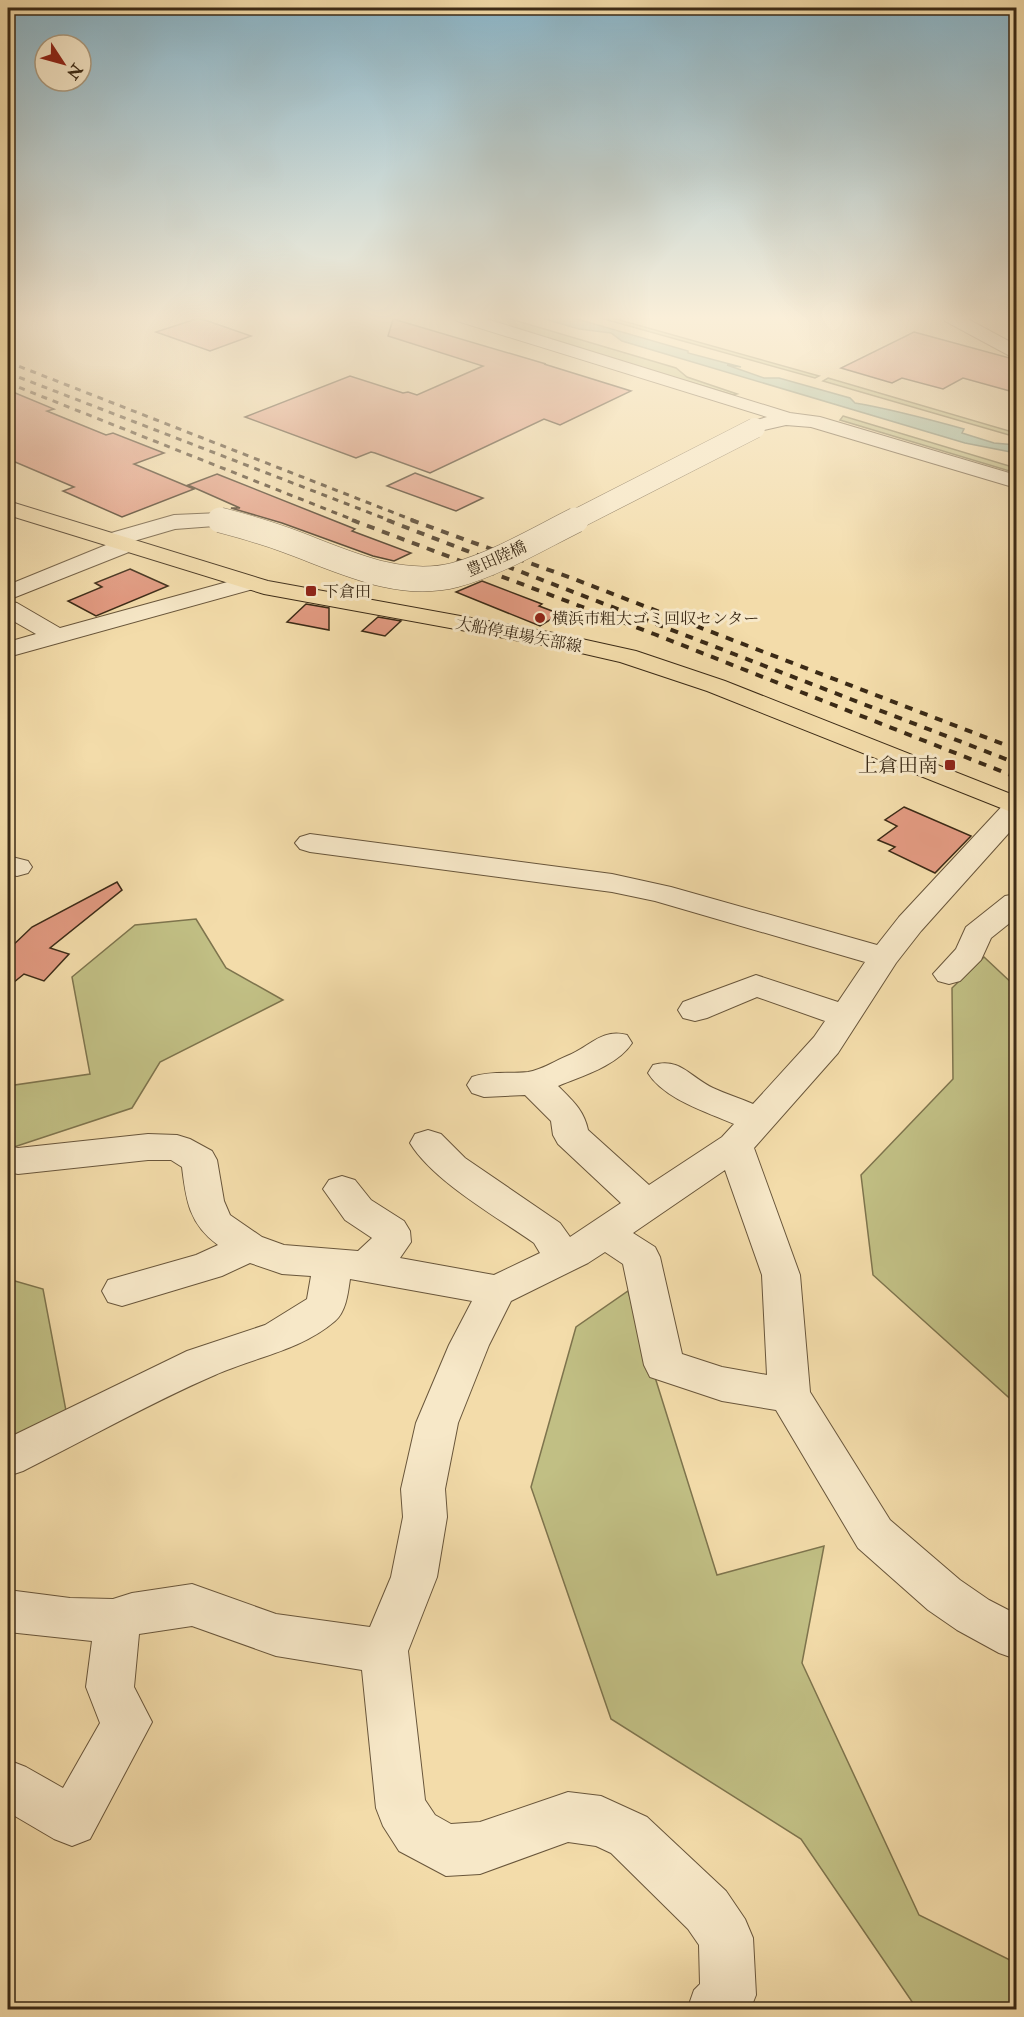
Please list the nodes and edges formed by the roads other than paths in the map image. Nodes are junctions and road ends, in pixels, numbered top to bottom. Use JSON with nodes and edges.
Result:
{"nodes":[{"id":1,"x":767,"y":411,"type":"edge"},
{"id":2,"x":786,"y":419,"type":"junction"},
{"id":3,"x":1017,"y":482,"type":"edge"},
{"id":4,"x":8,"y":508,"type":"edge"},
{"id":5,"x":119,"y":542,"type":"junction"},
{"id":6,"x":249,"y":583,"type":"junction"},
{"id":7,"x":8,"y":593,"type":"edge"},
{"id":8,"x":8,"y":608,"type":"edge"},
{"id":9,"x":57,"y":636,"type":"junction"},
{"id":10,"x":8,"y":650,"type":"edge"},
{"id":11,"x":1017,"y":807,"type":"edge"},
{"id":12,"x":310,"y":843,"type":"dead end"},
{"id":13,"x":1017,"y":903,"type":"edge"},
{"id":14,"x":884,"y":957,"type":"junction"},
{"id":15,"x":949,"y":974,"type":"dead end"},
{"id":16,"x":695,"y":1010,"type":"dead end"},
{"id":17,"x":845,"y":1016,"type":"junction"},
{"id":18,"x":615,"y":1043,"type":"dead end"},
{"id":19,"x":665,"y":1073,"type":"dead end"},
{"id":20,"x":534,"y":1083,"type":"junction"},
{"id":21,"x":484,"y":1084,"type":"dead end"},
{"id":22,"x":747,"y":1133,"type":"junction"},
{"id":23,"x":428,"y":1143,"type":"dead end"},
{"id":24,"x":8,"y":1159,"type":"edge"},
{"id":25,"x":342,"y":1189,"type":"dead end"},
{"id":26,"x":647,"y":1205,"type":"junction"},
{"id":27,"x":605,"y":1233,"type":"junction"},
{"id":28,"x":248,"y":1247,"type":"junction"},
{"id":29,"x":564,"y":1258,"type":"junction"},
{"id":30,"x":350,"y":1264,"type":"junction"},
{"id":31,"x":122,"y":1291,"type":"dead end"},
{"id":32,"x":497,"y":1291,"type":"junction"},
{"id":33,"x":789,"y":1395,"type":"junction"},
{"id":34,"x":8,"y":1458,"type":"edge"},
{"id":35,"x":8,"y":1611,"type":"edge"},
{"id":36,"x":113,"y":1620,"type":"junction"},
{"id":37,"x":1017,"y":1638,"type":"edge"},
{"id":38,"x":384,"y":1652,"type":"junction"},
{"id":39,"x":8,"y":1784,"type":"edge"},
{"id":40,"x":714,"y":2010,"type":"edge"}],
"edges":[{"from":1,"to":2,"type":"street"},
{"from":2,"to":3,"type":"street"},
{"from":2,"to":5,"type":"street","name":"豊田陸橋","bridge":true},
{"from":4,"to":5,"type":"main road","name":"大船停車場矢部線"},
{"from":5,"to":6,"type":"main road","name":"大船停車場矢部線"},
{"from":5,"to":7,"type":"street","name":"豊田陸橋"},
{"from":6,"to":9,"type":"street"},
{"from":6,"to":11,"type":"main road","name":"大船停車場矢部線"},
{"from":8,"to":9,"type":"street"},
{"from":9,"to":10,"type":"street"},
{"from":11,"to":14,"type":"street"},
{"from":12,"to":14,"type":"street"},
{"from":13,"to":15,"type":"street"},
{"from":14,"to":17,"type":"street"},
{"from":16,"to":17,"type":"street"},
{"from":17,"to":22,"type":"street"},
{"from":18,"to":20,"type":"street"},
{"from":19,"to":22,"type":"street"},
{"from":20,"to":21,"type":"street"},
{"from":20,"to":26,"type":"street"},
{"from":22,"to":26,"type":"street"},
{"from":22,"to":33,"type":"street"},
{"from":23,"to":29,"type":"street"},
{"from":24,"to":28,"type":"street"},
{"from":25,"to":30,"type":"street"},
{"from":26,"to":27,"type":"street"},
{"from":27,"to":29,"type":"street"},
{"from":27,"to":33,"type":"street"},
{"from":28,"to":30,"type":"street"},
{"from":28,"to":31,"type":"street"},
{"from":29,"to":32,"type":"street"},
{"from":30,"to":32,"type":"street"},
{"from":30,"to":34,"type":"street"},
{"from":32,"to":38,"type":"street"},
{"from":33,"to":37,"type":"street"},
{"from":35,"to":36,"type":"street"},
{"from":36,"to":38,"type":"street"},
{"from":36,"to":39,"type":"street"},
{"from":38,"to":40,"type":"street"}]}
